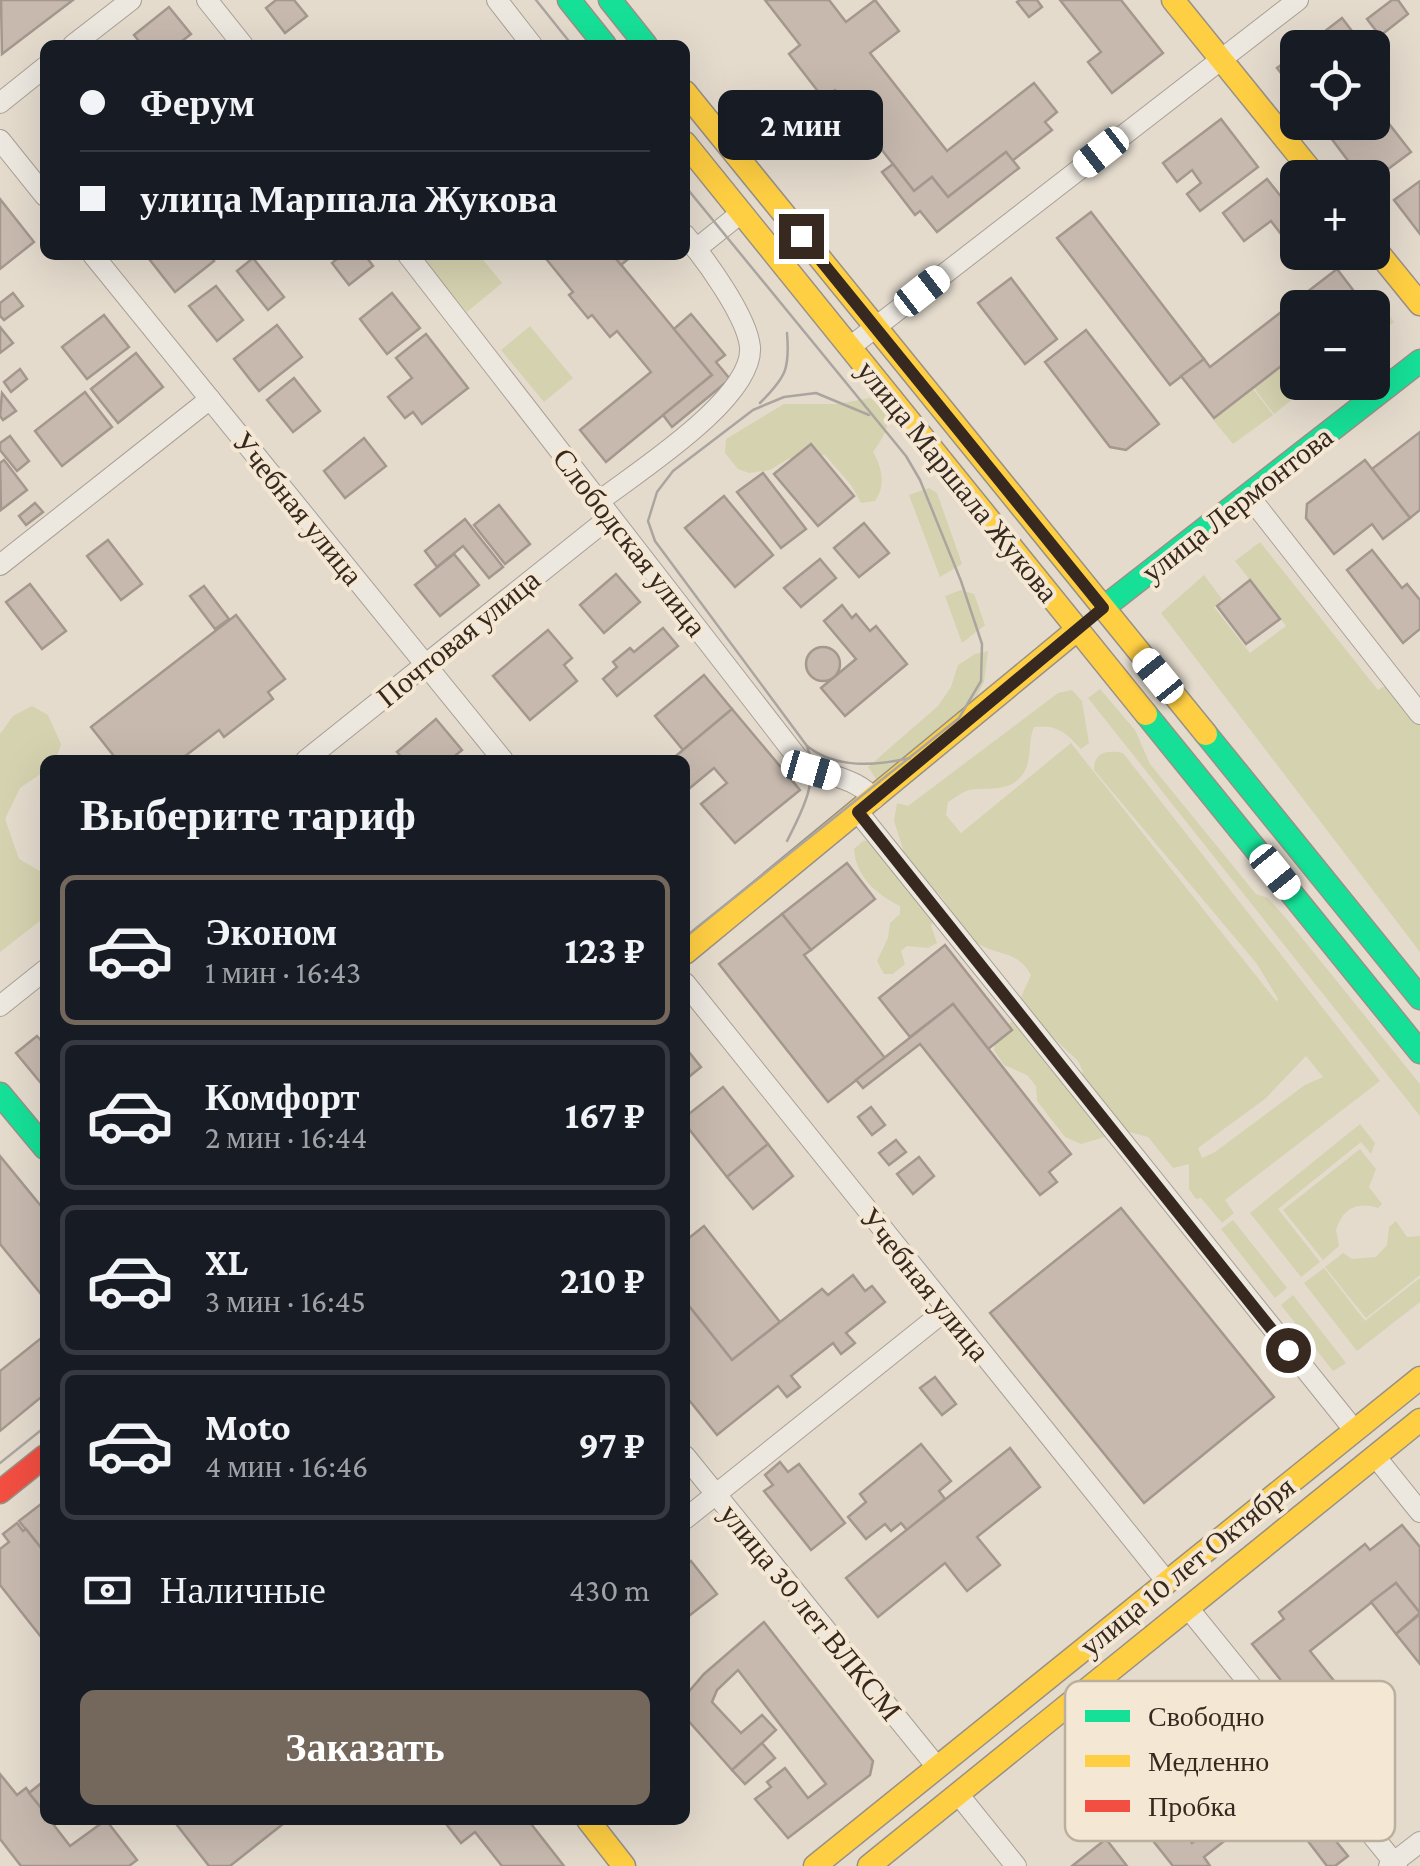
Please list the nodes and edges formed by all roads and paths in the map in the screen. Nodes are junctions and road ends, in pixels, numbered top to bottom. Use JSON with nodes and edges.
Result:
{"nodes":[{"id":1,"x":131,"y":0,"type":"edge"},
{"id":2,"x":207,"y":0,"type":"edge"},
{"id":3,"x":496,"y":0,"type":"edge"},
{"id":4,"x":569,"y":0,"type":"edge"},
{"id":5,"x":610,"y":0,"type":"edge"},
{"id":6,"x":1173,"y":0,"type":"edge"},
{"id":7,"x":1298,"y":0,"type":"edge"},
{"id":8,"x":79,"y":40,"type":"edge"},
{"id":9,"x":238,"y":40,"type":"edge"},
{"id":10,"x":528,"y":40,"type":"edge"},
{"id":11,"x":601,"y":40,"type":"edge"},
{"id":12,"x":642,"y":40,"type":"edge"},
{"id":13,"x":1221,"y":59,"type":"junction"},
{"id":14,"x":40,"y":71,"type":"edge"},
{"id":15,"x":690,"y":98,"type":"edge"},
{"id":16,"x":0,"y":102,"type":"edge"},
{"id":17,"x":0,"y":140,"type":"edge"},
{"id":18,"x":690,"y":150,"type":"edge"},
{"id":19,"x":1302,"y":160,"type":"edge"},
{"id":20,"x":40,"y":190,"type":"edge"},
{"id":21,"x":742,"y":213,"type":"junction"},
{"id":22,"x":691,"y":242,"type":"edge"},
{"id":23,"x":97,"y":260,"type":"edge"},
{"id":24,"x":412,"y":260,"type":"edge"},
{"id":25,"x":1390,"y":267,"type":"edge"},
{"id":26,"x":1420,"y":304,"type":"edge"},
{"id":27,"x":876,"y":327,"type":"junction"},
{"id":28,"x":850,"y":347,"type":"junction"},
{"id":29,"x":1420,"y":361,"type":"edge"},
{"id":30,"x":210,"y":400,"type":"junction"},
{"id":31,"x":1248,"y":495,"type":"junction"},
{"id":32,"x":604,"y":510,"type":"junction"},
{"id":33,"x":0,"y":565,"type":"edge"},
{"id":34,"x":1103,"y":608,"type":"junction"},
{"id":35,"x":1078,"y":629,"type":"junction"},
{"id":36,"x":425,"y":664,"type":"junction"},
{"id":37,"x":1420,"y":714,"type":"edge"},
{"id":38,"x":312,"y":755,"type":"edge"},
{"id":39,"x":500,"y":755,"type":"edge"},
{"id":40,"x":866,"y":806,"type":"junction"},
{"id":41,"x":690,"y":950,"type":"edge"},
{"id":42,"x":40,"y":974,"type":"edge"},
{"id":43,"x":690,"y":989,"type":"edge"},
{"id":44,"x":1420,"y":998,"type":"edge"},
{"id":45,"x":0,"y":1006,"type":"edge"},
{"id":46,"x":1420,"y":1052,"type":"edge"},
{"id":47,"x":0,"y":1094,"type":"edge"},
{"id":48,"x":40,"y":1142,"type":"edge"},
{"id":49,"x":946,"y":1310,"type":"junction"},
{"id":50,"x":1420,"y":1378,"type":"edge"},
{"id":51,"x":1420,"y":1420,"type":"edge"},
{"id":52,"x":1355,"y":1431,"type":"junction"},
{"id":53,"x":1375,"y":1456,"type":"junction"},
{"id":54,"x":40,"y":1460,"type":"edge"},
{"id":55,"x":690,"y":1462,"type":"edge"},
{"id":56,"x":0,"y":1492,"type":"edge"},
{"id":57,"x":716,"y":1495,"type":"junction"},
{"id":58,"x":1420,"y":1512,"type":"edge"},
{"id":59,"x":690,"y":1515,"type":"edge"},
{"id":60,"x":1167,"y":1582,"type":"junction"},
{"id":61,"x":1188,"y":1608,"type":"junction"},
{"id":62,"x":1098,"y":1681,"type":"edge"},
{"id":63,"x":1247,"y":1681,"type":"edge"},
{"id":64,"x":1065,"y":1707,"type":"edge"},
{"id":65,"x":937,"y":1768,"type":"junction"},
{"id":66,"x":958,"y":1794,"type":"junction"},
{"id":67,"x":592,"y":1825,"type":"edge"},
{"id":68,"x":1375,"y":1841,"type":"edge"},
{"id":69,"x":1420,"y":1842,"type":"edge"},
{"id":70,"x":1394,"y":1865,"type":"edge"},
{"id":71,"x":624,"y":1866,"type":"edge"},
{"id":72,"x":814,"y":1866,"type":"edge"},
{"id":73,"x":869,"y":1866,"type":"edge"},
{"id":74,"x":1016,"y":1866,"type":"edge"}],
"edges":[{"from":1,"to":8,"type":"street"},
{"from":2,"to":9,"type":"street"},
{"from":3,"to":10,"type":"street"},
{"from":4,"to":11,"type":"main road"},
{"from":5,"to":12,"type":"main road"},
{"from":6,"to":13,"type":"main road"},
{"from":7,"to":13,"type":"street"},
{"from":13,"to":19,"type":"main road"},
{"from":13,"to":27,"type":"street"},
{"from":14,"to":16,"type":"street"},
{"from":15,"to":27,"type":"main road","name":"улица Маршала Жукова"},
{"from":17,"to":20,"type":"street"},
{"from":18,"to":21,"type":"main road","name":"улица Маршала Жукова"},
{"from":21,"to":22,"type":"street"},
{"from":21,"to":28,"type":"main road","name":"улица Маршала Жукова"},
{"from":22,"to":32,"type":"street","name":"Почтовая улица"},
{"from":23,"to":30,"type":"street","name":"Учебная улица"},
{"from":24,"to":32,"type":"street","name":"Слободская улица"},
{"from":25,"to":26,"type":"main road"},
{"from":27,"to":28,"type":"street"},
{"from":27,"to":34,"type":"main road","name":"улица Маршала Жукова"},
{"from":28,"to":35,"type":"main road","name":"улица Маршала Жукова"},
{"from":29,"to":31,"type":"main road","name":"улица Лермонтова"},
{"from":30,"to":33,"type":"street"},
{"from":30,"to":36,"type":"street","name":"Учебная улица"},
{"from":31,"to":34,"type":"main road","name":"улица Лермонтова"},
{"from":31,"to":37,"type":"street"},
{"from":32,"to":36,"type":"street","name":"Почтовая улица"},
{"from":32,"to":40,"type":"street","name":"Слободская улица"},
{"from":34,"to":35,"type":"main road","name":"улица Лермонтова"},
{"from":34,"to":44,"type":"main road","name":"улица Маршала Жукова"},
{"from":35,"to":40,"type":"main road","name":"улица Лермонтова"},
{"from":35,"to":46,"type":"main road","name":"улица Маршала Жукова"},
{"from":36,"to":38,"type":"street","name":"Почтовая улица"},
{"from":36,"to":39,"type":"street","name":"Учебная улица"},
{"from":40,"to":41,"type":"main road","name":"улица Лермонтова"},
{"from":40,"to":52,"type":"street","name":"Слободская улица"},
{"from":42,"to":45,"type":"street"},
{"from":43,"to":49,"type":"street","name":"Учебная улица"},
{"from":47,"to":48,"type":"main road"},
{"from":49,"to":57,"type":"street"},
{"from":49,"to":60,"type":"street","name":"Учебная улица"},
{"from":50,"to":52,"type":"main road","name":"улица 10 лет Октября"},
{"from":51,"to":53,"type":"main road","name":"улица 10 лет Октября"},
{"from":52,"to":60,"type":"main road","name":"улица 10 лет Октября"},
{"from":53,"to":58,"type":"street"},
{"from":53,"to":61,"type":"main road","name":"улица 10 лет Октября"},
{"from":54,"to":56,"type":"main road"},
{"from":55,"to":57,"type":"street","name":"улица 30 лет ВЛКСМ"},
{"from":57,"to":59,"type":"street"},
{"from":57,"to":65,"type":"street","name":"улица 30 лет ВЛКСМ"},
{"from":60,"to":65,"type":"main road","name":"улица 10 лет Октября"},
{"from":61,"to":62,"type":"main road","name":"улица 10 лет Октября"},
{"from":61,"to":63,"type":"street"},
{"from":64,"to":66,"type":"main road","name":"улица 10 лет Октября"},
{"from":65,"to":72,"type":"main road","name":"улица 10 лет Октября"},
{"from":66,"to":73,"type":"main road","name":"улица 10 лет Октября"},
{"from":66,"to":74,"type":"street"},
{"from":67,"to":71,"type":"main road"},
{"from":68,"to":70,"type":"street"},
{"from":69,"to":70,"type":"street"}]}
